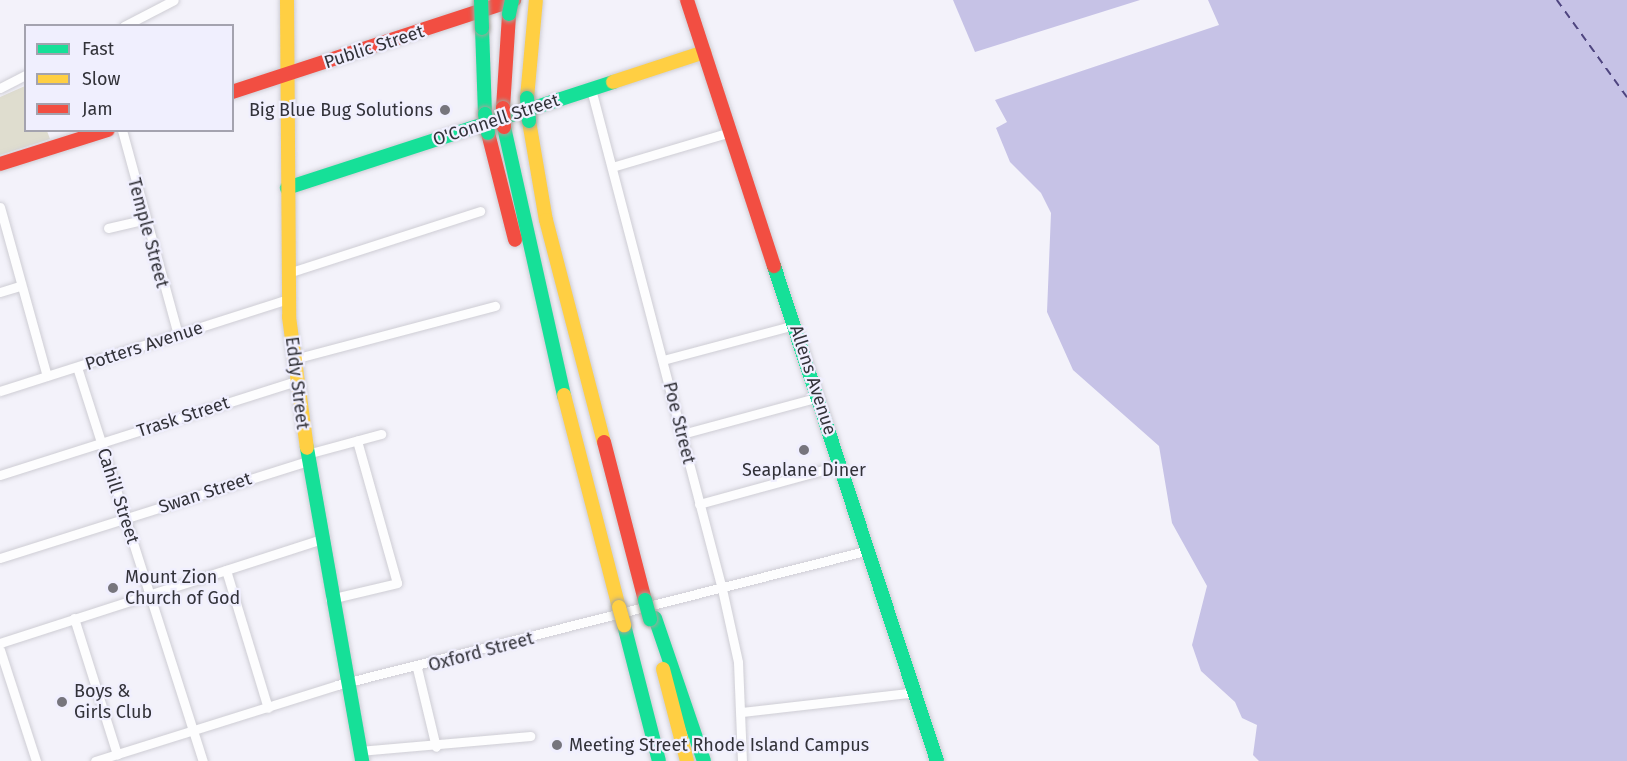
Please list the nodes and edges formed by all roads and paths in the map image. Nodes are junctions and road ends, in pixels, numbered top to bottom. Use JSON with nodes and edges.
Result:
{"nodes":[{"id":1,"x":174,"y":0,"type":"edge"},
{"id":2,"x":287,"y":0,"type":"edge"},
{"id":3,"x":481,"y":0,"type":"edge"},
{"id":4,"x":687,"y":0,"type":"edge"},
{"id":5,"x":535,"y":2,"type":"edge"},
{"id":6,"x":512,"y":5,"type":"edge"},
{"id":7,"x":128,"y":24,"type":"edge"},
{"id":8,"x":704,"y":52,"type":"junction"},
{"id":9,"x":286,"y":75,"type":"junction"},
{"id":10,"x":24,"y":76,"type":"edge"},
{"id":11,"x":0,"y":88,"type":"edge"},
{"id":12,"x":591,"y":89,"type":"junction"},
{"id":13,"x":234,"y":91,"type":"edge"},
{"id":14,"x":102,"y":132,"type":"edge"},
{"id":15,"x":122,"y":132,"type":"edge"},
{"id":16,"x":730,"y":132,"type":"junction"},
{"id":17,"x":0,"y":164,"type":"edge"},
{"id":18,"x":612,"y":167,"type":"junction"},
{"id":19,"x":287,"y":188,"type":"junction"},
{"id":20,"x":0,"y":207,"type":"edge"},
{"id":21,"x":480,"y":211,"type":"dead end"},
{"id":22,"x":144,"y":220,"type":"junction"},
{"id":23,"x":108,"y":228,"type":"dead end"},
{"id":24,"x":3,"y":234,"type":"edge"},
{"id":25,"x":288,"y":273,"type":"junction"},
{"id":26,"x":534,"y":279,"type":"junction"},
{"id":27,"x":20,"y":286,"type":"junction"},
{"id":28,"x":0,"y":292,"type":"edge"},
{"id":29,"x":288,"y":299,"type":"junction"},
{"id":30,"x":495,"y":306,"type":"dead end"},
{"id":31,"x":795,"y":326,"type":"junction"},
{"id":32,"x":178,"y":335,"type":"junction"},
{"id":33,"x":294,"y":359,"type":"junction"},
{"id":34,"x":663,"y":360,"type":"junction"},
{"id":35,"x":77,"y":367,"type":"junction"},
{"id":36,"x":47,"y":376,"type":"junction"},
{"id":37,"x":297,"y":381,"type":"junction"},
{"id":38,"x":0,"y":391,"type":"edge"},
{"id":39,"x":819,"y":397,"type":"junction"},
{"id":40,"x":381,"y":434,"type":"dead end"},
{"id":41,"x":681,"y":434,"type":"junction"},
{"id":42,"x":357,"y":441,"type":"junction"},
{"id":43,"x":101,"y":443,"type":"junction"},
{"id":44,"x":307,"y":457,"type":"junction"},
{"id":45,"x":842,"y":465,"type":"junction"},
{"id":46,"x":0,"y":475,"type":"edge"},
{"id":47,"x":699,"y":504,"type":"junction"},
{"id":48,"x":125,"y":519,"type":"junction"},
{"id":49,"x":319,"y":540,"type":"junction"},
{"id":50,"x":869,"y":550,"type":"junction"},
{"id":51,"x":0,"y":558,"type":"edge"},
{"id":52,"x":225,"y":570,"type":"junction"},
{"id":53,"x":722,"y":589,"type":"junction"},
{"id":54,"x":149,"y":594,"type":"junction"},
{"id":55,"x":330,"y":599,"type":"junction"},
{"id":56,"x":74,"y":618,"type":"junction"},
{"id":57,"x":652,"y":619,"type":"junction"},
{"id":58,"x":0,"y":643,"type":"edge"},
{"id":59,"x":0,"y":650,"type":"edge"},
{"id":60,"x":417,"y":668,"type":"junction"},
{"id":61,"x":346,"y":684,"type":"junction"},
{"id":62,"x":917,"y":692,"type":"junction"},
{"id":63,"x":268,"y":708,"type":"junction"},
{"id":64,"x":742,"y":712,"type":"junction"},
{"id":65,"x":194,"y":730,"type":"junction"},
{"id":66,"x":530,"y":736,"type":"dead end"},
{"id":67,"x":436,"y":747,"type":"junction"},
{"id":68,"x":117,"y":754,"type":"junction"},
{"id":69,"x":361,"y":756,"type":"edge"},
{"id":70,"x":656,"y":757,"type":"edge"},
{"id":71,"x":36,"y":761,"type":"edge"},
{"id":72,"x":95,"y":761,"type":"edge"},
{"id":73,"x":203,"y":761,"type":"edge"},
{"id":74,"x":687,"y":761,"type":"edge"},
{"id":75,"x":704,"y":761,"type":"edge"},
{"id":76,"x":742,"y":761,"type":"edge"},
{"id":77,"x":937,"y":761,"type":"edge"}],
"edges":[{"from":1,"to":7,"type":"street"},
{"from":2,"to":9,"type":"main road","name":"Eddy Street"},
{"from":3,"to":26,"type":"main road","bridge":true},
{"from":4,"to":8,"type":"main road","name":"Allens Avenue"},
{"from":5,"to":57,"type":"main road","bridge":true},
{"from":6,"to":9,"type":"main road","name":"Public Street"},
{"from":6,"to":26,"type":"main road","bridge":true},
{"from":8,"to":12,"type":"main road","name":"O'Connell Street"},
{"from":8,"to":16,"type":"main road","name":"Allens Avenue"},
{"from":9,"to":13,"type":"main road","name":"Public Street"},
{"from":9,"to":19,"type":"main road","name":"Eddy Street"},
{"from":10,"to":11,"type":"street"},
{"from":12,"to":18,"type":"street","name":"Poe Street"},
{"from":12,"to":19,"type":"main road","name":"O'Connell Street"},
{"from":14,"to":17,"type":"main road"},
{"from":15,"to":22,"type":"street","name":"Temple Street"},
{"from":16,"to":18,"type":"street"},
{"from":16,"to":31,"type":"main road","name":"Allens Avenue"},
{"from":18,"to":34,"type":"street","name":"Poe Street"},
{"from":19,"to":25,"type":"main road","name":"Eddy Street"},
{"from":20,"to":24,"type":"street"},
{"from":21,"to":25,"type":"street"},
{"from":22,"to":23,"type":"street"},
{"from":22,"to":32,"type":"street","name":"Temple Street"},
{"from":24,"to":27,"type":"street"},
{"from":25,"to":29,"type":"main road","name":"Eddy Street"},
{"from":26,"to":70,"type":"main road","bridge":true},
{"from":27,"to":28,"type":"street"},
{"from":27,"to":36,"type":"street"},
{"from":29,"to":32,"type":"street","name":"Potters Avenue"},
{"from":29,"to":33,"type":"main road","name":"Eddy Street"},
{"from":30,"to":33,"type":"street"},
{"from":31,"to":34,"type":"street"},
{"from":31,"to":39,"type":"main road","name":"Allens Avenue"},
{"from":32,"to":35,"type":"street","name":"Potters Avenue"},
{"from":33,"to":37,"type":"main road","name":"Eddy Street"},
{"from":34,"to":41,"type":"street","name":"Poe Street"},
{"from":35,"to":36,"type":"street","name":"Potters Avenue"},
{"from":35,"to":43,"type":"street","name":"Cahill Street"},
{"from":36,"to":38,"type":"street","name":"Potters Avenue"},
{"from":37,"to":43,"type":"street","name":"Trask Street"},
{"from":37,"to":44,"type":"main road","name":"Eddy Street"},
{"from":39,"to":41,"type":"street"},
{"from":39,"to":45,"type":"main road","name":"Allens Avenue"},
{"from":40,"to":42,"type":"street","name":"Swan Street"},
{"from":41,"to":47,"type":"street","name":"Poe Street"},
{"from":42,"to":44,"type":"street","name":"Swan Street"},
{"from":42,"to":55,"type":"street"},
{"from":43,"to":46,"type":"street","name":"Trask Street"},
{"from":43,"to":48,"type":"street","name":"Cahill Street"},
{"from":44,"to":48,"type":"street","name":"Swan Street"},
{"from":44,"to":49,"type":"main road","name":"Eddy Street"},
{"from":45,"to":47,"type":"street"},
{"from":45,"to":50,"type":"main road","name":"Allens Avenue"},
{"from":47,"to":53,"type":"street","name":"Poe Street"},
{"from":48,"to":51,"type":"street","name":"Swan Street"},
{"from":48,"to":54,"type":"street","name":"Cahill Street"},
{"from":49,"to":52,"type":"street"},
{"from":49,"to":55,"type":"main road","name":"Eddy Street"},
{"from":50,"to":53,"type":"street","name":"Oxford Street"},
{"from":50,"to":62,"type":"main road","name":"Allens Avenue"},
{"from":52,"to":54,"type":"street"},
{"from":52,"to":63,"type":"street"},
{"from":53,"to":60,"type":"street","name":"Oxford Street"},
{"from":53,"to":64,"type":"street","name":"Poe Street"},
{"from":54,"to":56,"type":"street"},
{"from":54,"to":65,"type":"street","name":"Cahill Street"},
{"from":55,"to":61,"type":"main road","name":"Eddy Street"},
{"from":56,"to":58,"type":"street"},
{"from":56,"to":68,"type":"street"},
{"from":57,"to":74,"type":"main road"},
{"from":57,"to":75,"type":"main road"},
{"from":59,"to":71,"type":"street"},
{"from":60,"to":61,"type":"street","name":"Oxford Street"},
{"from":60,"to":67,"type":"street"},
{"from":61,"to":63,"type":"street","name":"Oxford Street"},
{"from":61,"to":69,"type":"main road","name":"Eddy Street"},
{"from":62,"to":64,"type":"street"},
{"from":62,"to":77,"type":"main road","name":"Allens Avenue"},
{"from":63,"to":65,"type":"street","name":"Oxford Street"},
{"from":64,"to":76,"type":"street","name":"Poe Street"},
{"from":65,"to":68,"type":"street","name":"Oxford Street"},
{"from":65,"to":73,"type":"street","name":"Cahill Street"},
{"from":66,"to":67,"type":"street"},
{"from":67,"to":69,"type":"street"},
{"from":68,"to":72,"type":"street","name":"Oxford Street"}]}
